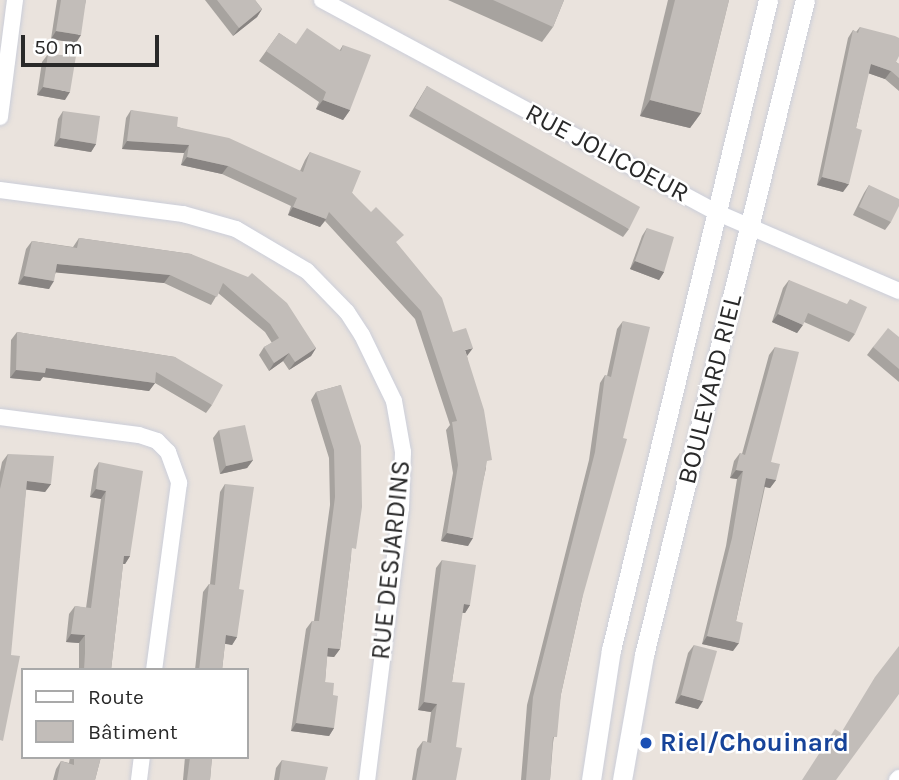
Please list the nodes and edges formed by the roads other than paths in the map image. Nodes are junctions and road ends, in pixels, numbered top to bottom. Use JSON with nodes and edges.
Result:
{"nodes":[{"id":1,"x":15,"y":0,"type":"edge"},
{"id":2,"x":322,"y":0,"type":"edge"},
{"id":3,"x":768,"y":0,"type":"edge"},
{"id":4,"x":805,"y":0,"type":"edge"},
{"id":5,"x":0,"y":117,"type":"edge"},
{"id":6,"x":0,"y":190,"type":"edge"},
{"id":7,"x":718,"y":213,"type":"junction"},
{"id":8,"x":751,"y":225,"type":"junction"},
{"id":9,"x":899,"y":291,"type":"edge"},
{"id":10,"x":0,"y":417,"type":"edge"},
{"id":11,"x":154,"y":668,"type":"edge"},
{"id":12,"x":142,"y":759,"type":"edge"},
{"id":13,"x":592,"y":773,"type":"edge"},
{"id":14,"x":623,"y":775,"type":"edge"},
{"id":15,"x":139,"y":780,"type":"edge"},
{"id":16,"x":367,"y":780,"type":"edge"}],
"edges":[{"from":1,"to":5,"type":"street"},
{"from":2,"to":7,"type":"street","name":"RUE JOLICOEUR"},
{"from":3,"to":7,"type":"street","name":"BOULEVARD RIEL"},
{"from":4,"to":8,"type":"street","name":"BOULEVARD RIEL"},
{"from":6,"to":16,"type":"street","name":"RUE DESJARDINS"},
{"from":7,"to":8,"type":"street","name":"RUE JOLICOEUR"},
{"from":7,"to":13,"type":"street","name":"BOULEVARD RIEL"},
{"from":8,"to":9,"type":"street","name":"RUE JOLICOEUR"},
{"from":8,"to":14,"type":"street","name":"BOULEVARD RIEL"},
{"from":10,"to":11,"type":"street"},
{"from":12,"to":15,"type":"street"},
{"from":13,"to":14,"type":"street"}]}
